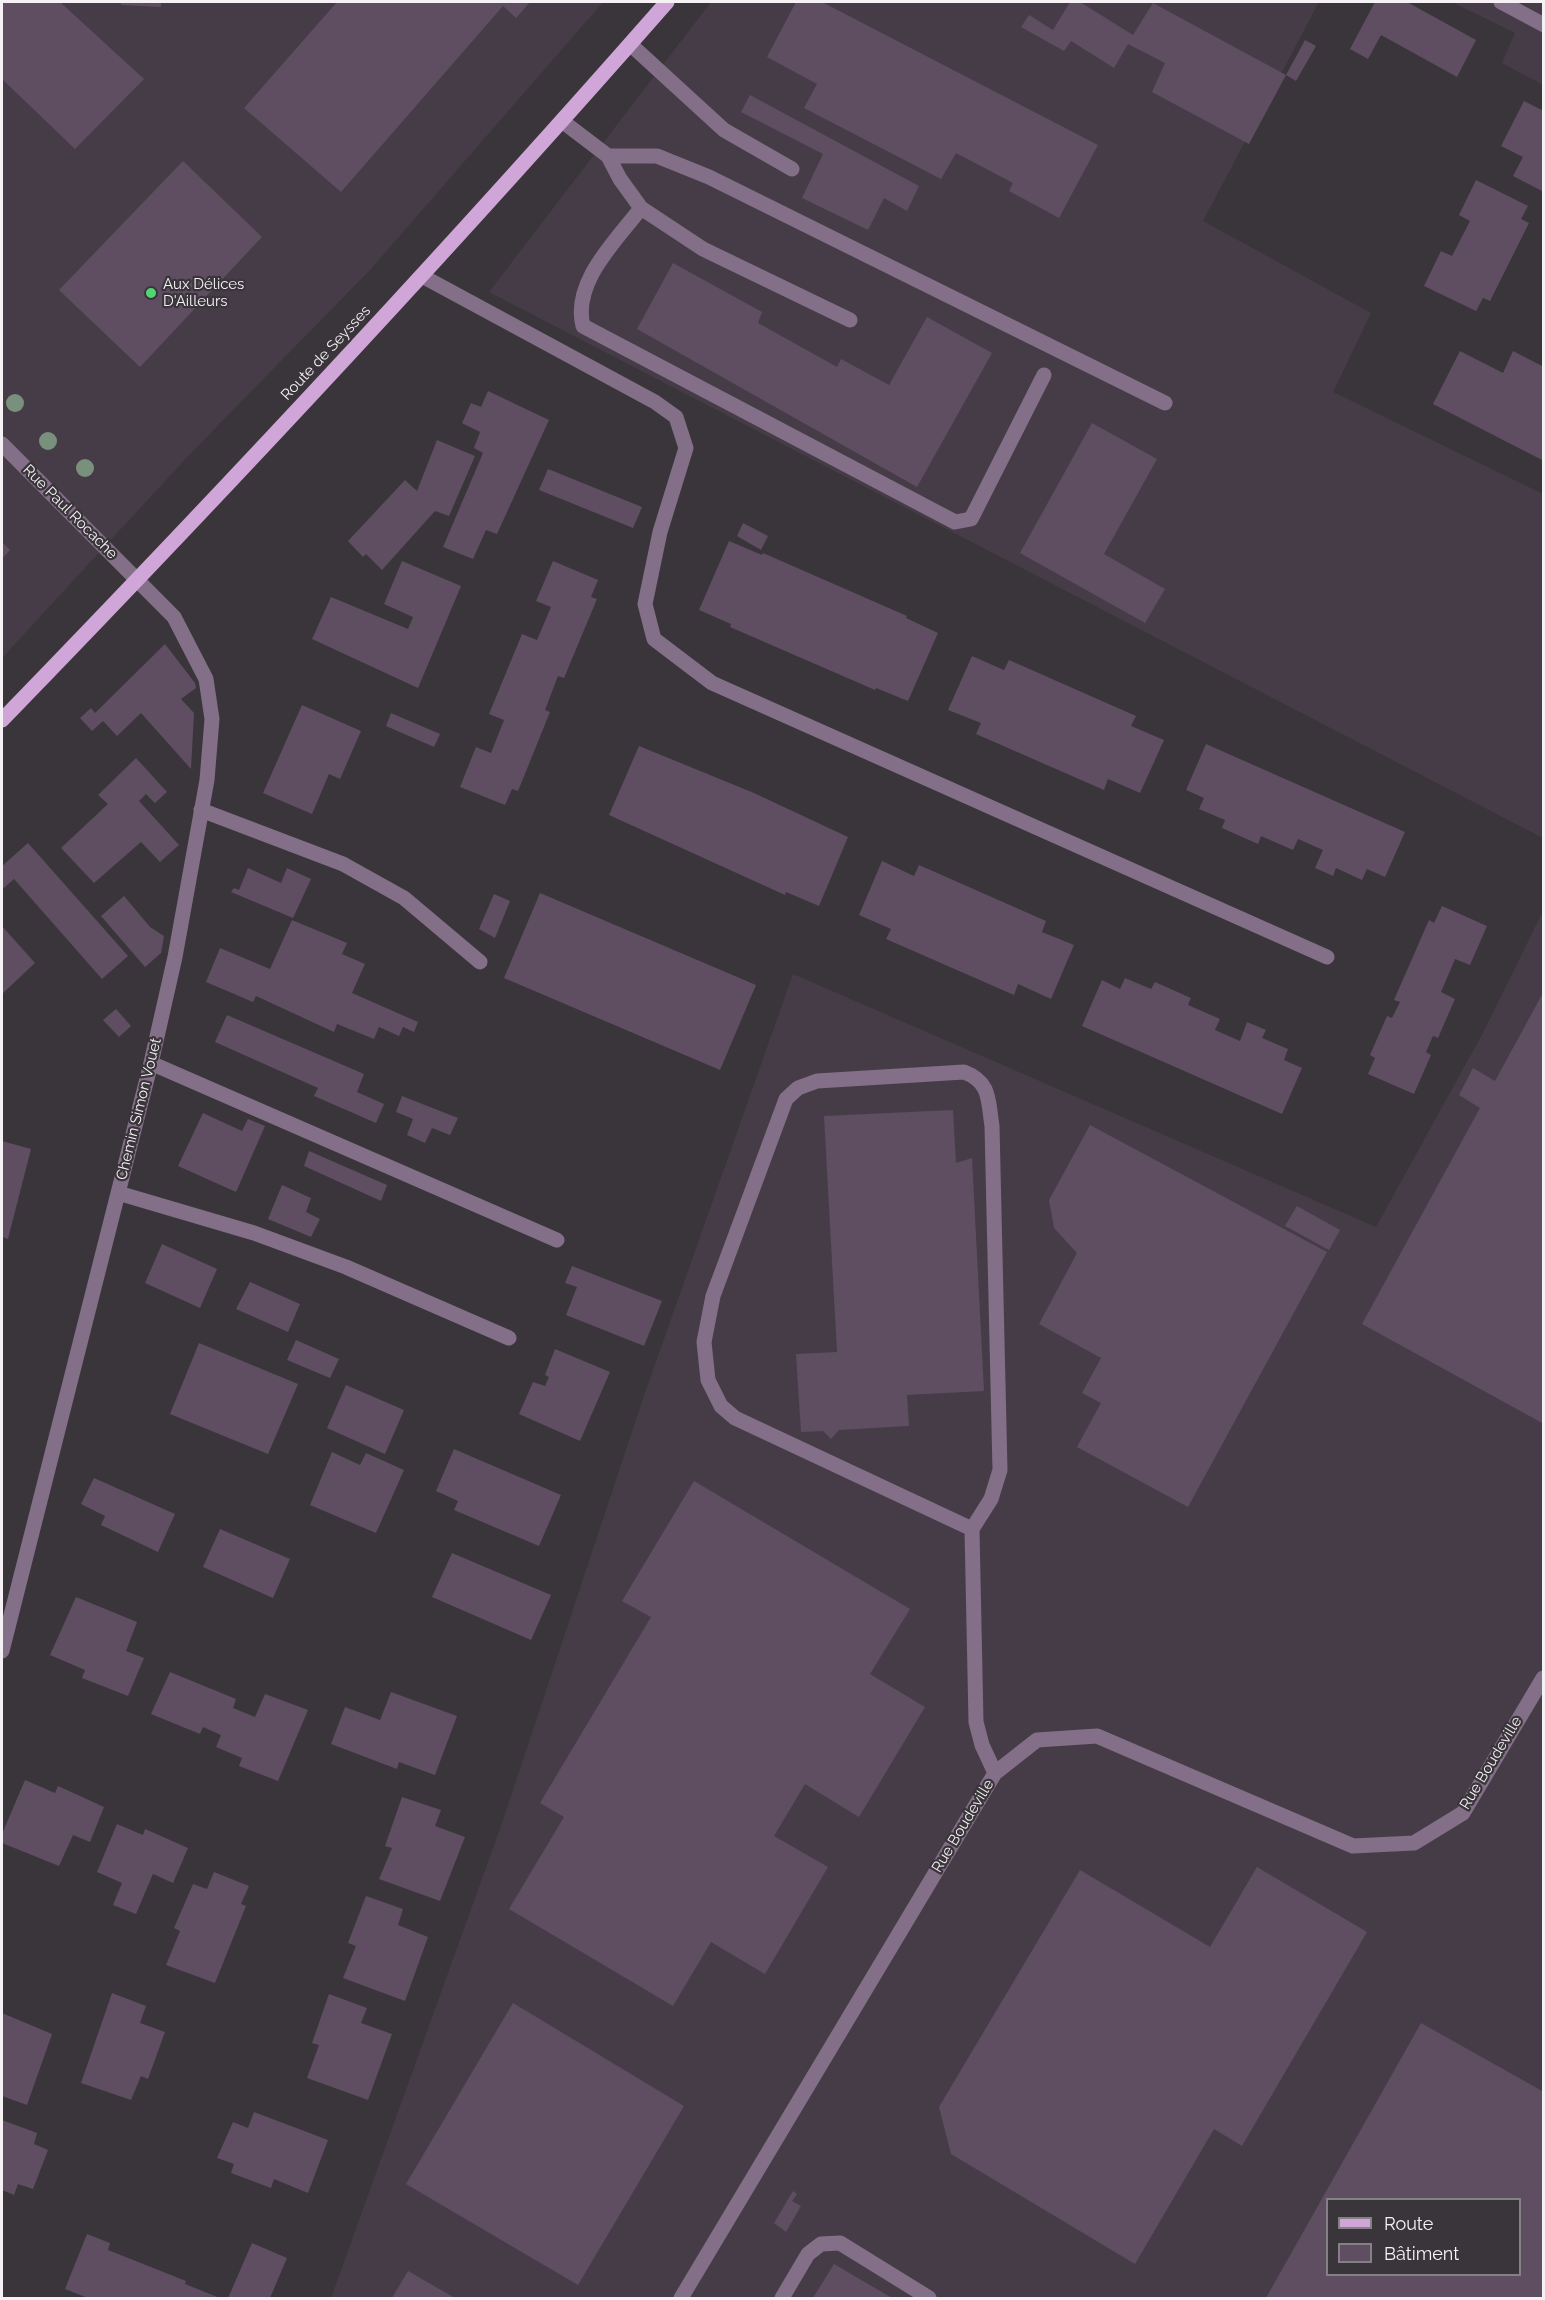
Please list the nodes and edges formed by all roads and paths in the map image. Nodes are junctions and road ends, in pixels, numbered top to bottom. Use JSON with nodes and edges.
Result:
{"nodes":[{"id":1,"x":668,"y":2,"type":"edge"},
{"id":2,"x":1501,"y":2,"type":"edge"},
{"id":3,"x":1544,"y":25,"type":"edge"},
{"id":4,"x":630,"y":44,"type":"junction"},
{"id":5,"x":562,"y":121,"type":"junction"},
{"id":6,"x":608,"y":156,"type":"junction"},
{"id":7,"x":792,"y":170,"type":"dead end"},
{"id":8,"x":641,"y":208,"type":"junction"},
{"id":9,"x":422,"y":276,"type":"junction"},
{"id":10,"x":850,"y":320,"type":"dead end"},
{"id":11,"x":1044,"y":375,"type":"dead end"},
{"id":12,"x":1165,"y":403,"type":"dead end"},
{"id":13,"x":2,"y":444,"type":"edge"},
{"id":14,"x":138,"y":580,"type":"junction"},
{"id":15,"x":2,"y":720,"type":"edge"},
{"id":16,"x":201,"y":810,"type":"junction"},
{"id":17,"x":1327,"y":957,"type":"dead end"},
{"id":18,"x":480,"y":962,"type":"dead end"},
{"id":19,"x":151,"y":1064,"type":"junction"},
{"id":20,"x":118,"y":1193,"type":"junction"},
{"id":21,"x":557,"y":1240,"type":"dead end"},
{"id":22,"x":509,"y":1338,"type":"dead end"},
{"id":23,"x":972,"y":1529,"type":"junction"},
{"id":24,"x":2,"y":1651,"type":"edge"},
{"id":25,"x":1542,"y":1678,"type":"edge"},
{"id":26,"x":995,"y":1773,"type":"junction"},
{"id":27,"x":681,"y":2298,"type":"edge"},
{"id":28,"x":782,"y":2298,"type":"edge"},
{"id":29,"x":929,"y":2298,"type":"edge"}],
"edges":[{"from":1,"to":4,"type":"main road","name":"Route de Seysses"},
{"from":2,"to":3,"type":"street"},
{"from":4,"to":5,"type":"main road","name":"Route de Seysses"},
{"from":4,"to":7,"type":"street"},
{"from":5,"to":6,"type":"street"},
{"from":5,"to":9,"type":"main road","name":"Route de Seysses"},
{"from":6,"to":8,"type":"street"},
{"from":6,"to":12,"type":"street"},
{"from":8,"to":10,"type":"street"},
{"from":8,"to":11,"type":"street"},
{"from":9,"to":14,"type":"main road","name":"Route de Seysses"},
{"from":9,"to":17,"type":"street"},
{"from":13,"to":14,"type":"street","name":"Rue Paul Rocache"},
{"from":14,"to":15,"type":"main road","name":"Route de Seysses"},
{"from":14,"to":16,"type":"street","name":"Chemin Simon Vouet"},
{"from":16,"to":18,"type":"street"},
{"from":16,"to":19,"type":"street","name":"Chemin Simon Vouet"},
{"from":19,"to":20,"type":"street","name":"Chemin Simon Vouet"},
{"from":19,"to":21,"type":"street"},
{"from":20,"to":22,"type":"street"},
{"from":20,"to":24,"type":"street","name":"Chemin Simon Vouet"},
{"from":23,"to":23,"type":"street"},
{"from":23,"to":26,"type":"street"},
{"from":25,"to":26,"type":"street","name":"Rue Boudeville"},
{"from":26,"to":27,"type":"street","name":"Rue Boudeville"},
{"from":28,"to":29,"type":"street"}]}
